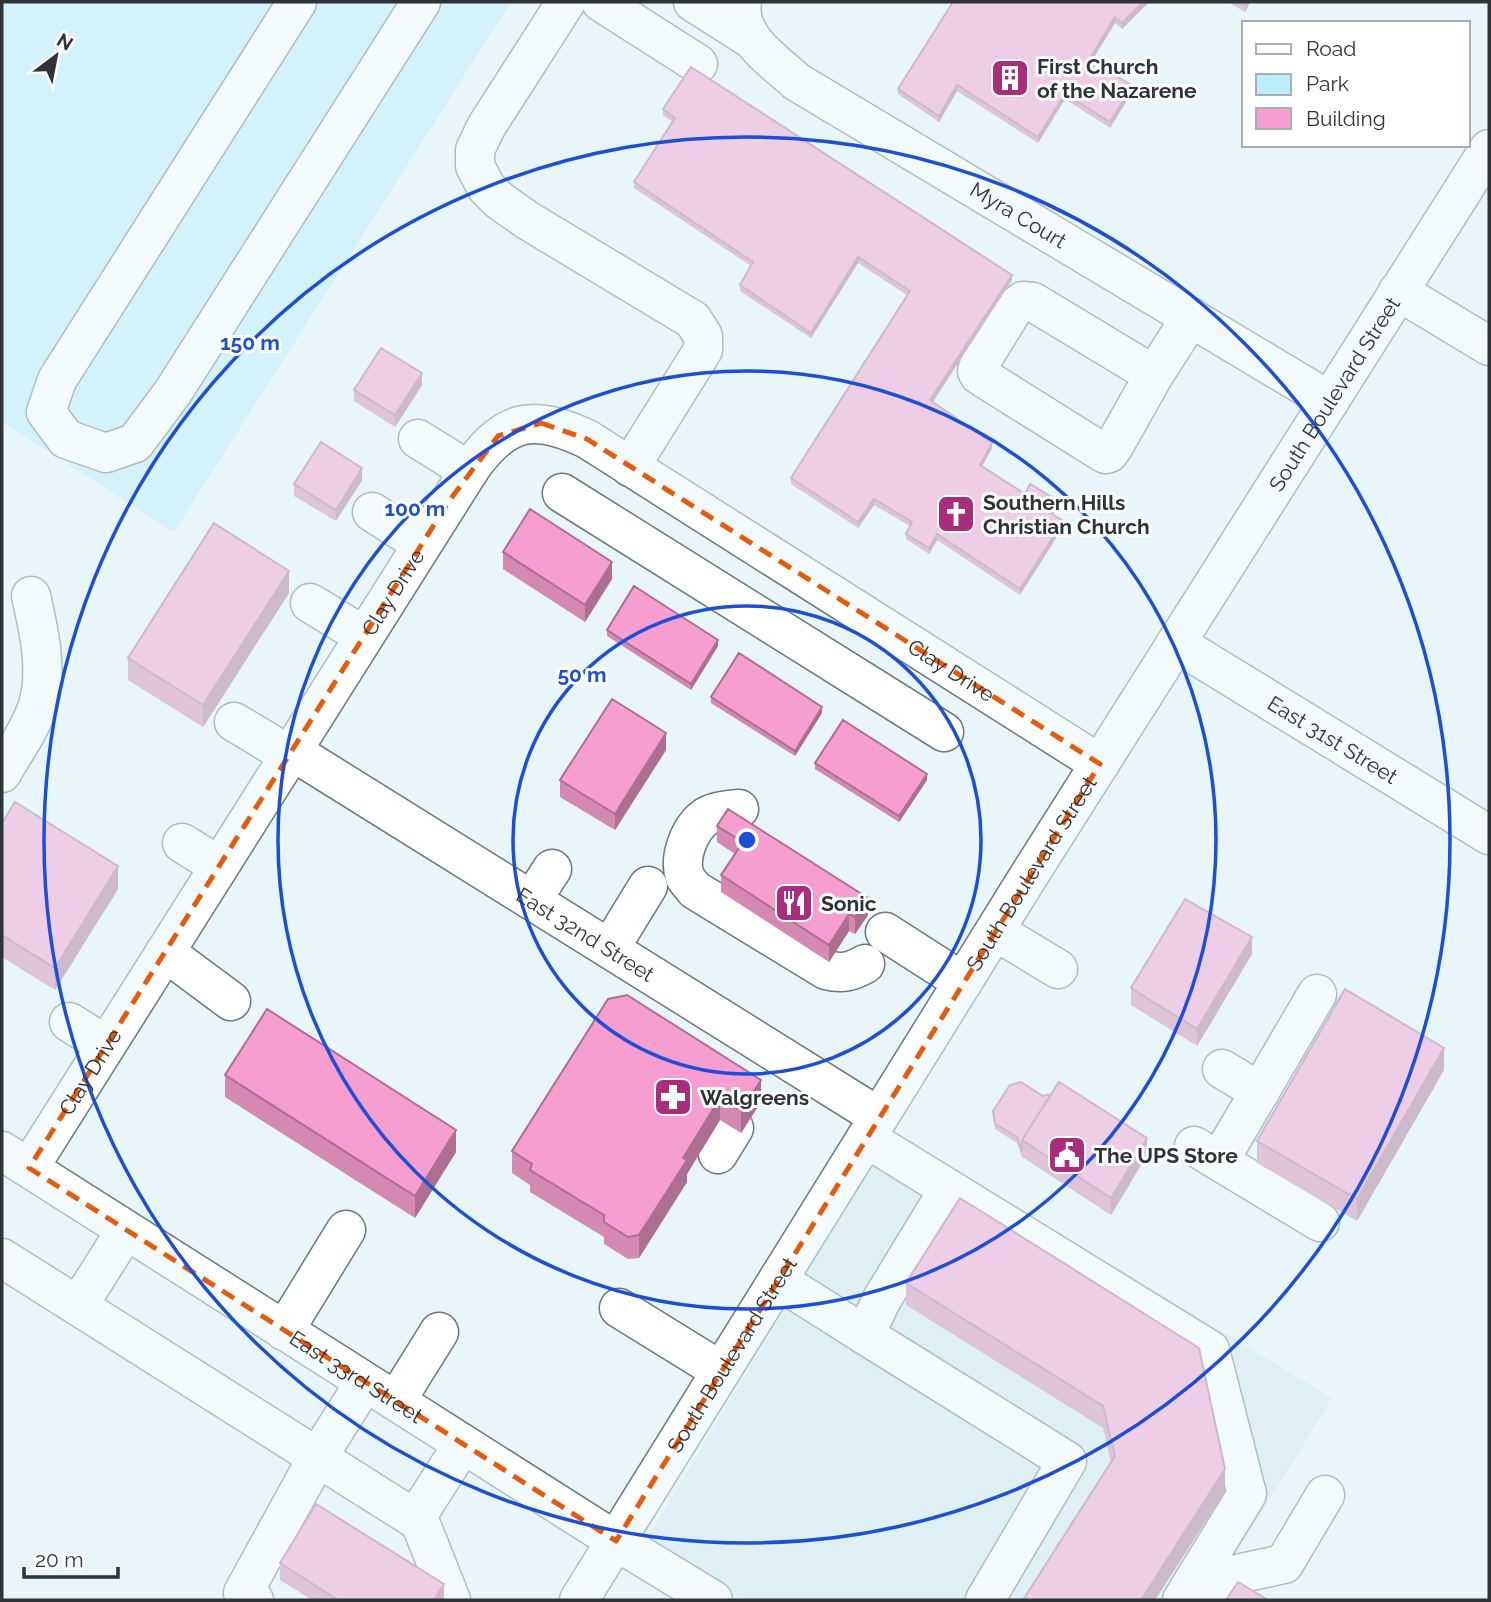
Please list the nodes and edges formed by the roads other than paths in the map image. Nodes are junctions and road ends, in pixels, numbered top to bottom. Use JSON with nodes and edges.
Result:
{"nodes":[{"id":1,"x":297,"y":2,"type":"edge"},
{"id":2,"x":421,"y":2,"type":"edge"},
{"id":3,"x":566,"y":2,"type":"edge"},
{"id":4,"x":601,"y":2,"type":"edge"},
{"id":5,"x":693,"y":2,"type":"edge"},
{"id":6,"x":742,"y":2,"type":"edge"},
{"id":7,"x":751,"y":39,"type":"junction"},
{"id":8,"x":698,"y":64,"type":"dead end"},
{"id":9,"x":1489,"y":149,"type":"edge"},
{"id":10,"x":1398,"y":291,"type":"junction"},
{"id":11,"x":1191,"y":317,"type":"junction"},
{"id":12,"x":1489,"y":346,"type":"edge"},
{"id":13,"x":1154,"y":375,"type":"junction"},
{"id":14,"x":1330,"y":401,"type":"junction"},
{"id":15,"x":418,"y":439,"type":"dead end"},
{"id":16,"x":630,"y":467,"type":"junction"},
{"id":17,"x":469,"y":471,"type":"junction"},
{"id":18,"x":562,"y":493,"type":"dead end"},
{"id":19,"x":680,"y":498,"type":"junction"},
{"id":20,"x":372,"y":512,"type":"dead end"},
{"id":21,"x":422,"y":544,"type":"junction"},
{"id":22,"x":648,"y":546,"type":"junction"},
{"id":23,"x":31,"y":596,"type":"dead end"},
{"id":24,"x":310,"y":603,"type":"dead end"},
{"id":25,"x":892,"y":633,"type":"junction"},
{"id":26,"x":364,"y":636,"type":"junction"},
{"id":27,"x":1176,"y":643,"type":"junction"},
{"id":28,"x":863,"y":681,"type":"junction"},
{"id":29,"x":234,"y":722,"type":"dead end"},
{"id":30,"x":944,"y":732,"type":"dead end"},
{"id":31,"x":290,"y":753,"type":"junction"},
{"id":32,"x":1100,"y":764,"type":"junction"},
{"id":33,"x":2,"y":773,"type":"edge"},
{"id":34,"x":740,"y":809,"type":"dead end"},
{"id":35,"x":1489,"y":835,"type":"edge"},
{"id":36,"x":182,"y":843,"type":"dead end"},
{"id":37,"x":219,"y":866,"type":"junction"},
{"id":38,"x":552,"y":869,"type":"dead end"},
{"id":39,"x":648,"y":886,"type":"dead end"},
{"id":40,"x":532,"y":900,"type":"junction"},
{"id":41,"x":995,"y":931,"type":"junction"},
{"id":42,"x":886,"y":932,"type":"dead end"},
{"id":43,"x":610,"y":948,"type":"junction"},
{"id":44,"x":165,"y":952,"type":"junction"},
{"id":45,"x":865,"y":964,"type":"dead end"},
{"id":46,"x":1058,"y":970,"type":"dead end"},
{"id":47,"x":963,"y":982,"type":"junction"},
{"id":48,"x":1317,"y":994,"type":"dead end"},
{"id":49,"x":231,"y":1001,"type":"dead end"},
{"id":50,"x":69,"y":1022,"type":"dead end"},
{"id":51,"x":106,"y":1045,"type":"junction"},
{"id":52,"x":779,"y":1054,"type":"junction"},
{"id":53,"x":1222,"y":1069,"type":"dead end"},
{"id":54,"x":760,"y":1086,"type":"edge"},
{"id":55,"x":1260,"y":1092,"type":"junction"},
{"id":56,"x":873,"y":1127,"type":"junction"},
{"id":57,"x":15,"y":1159,"type":"edge"},
{"id":58,"x":949,"y":1189,"type":"junction"},
{"id":59,"x":1320,"y":1222,"type":"dead end"},
{"id":60,"x":126,"y":1230,"type":"junction"},
{"id":61,"x":346,"y":1230,"type":"dead end"},
{"id":62,"x":2,"y":1258,"type":"edge"},
{"id":63,"x":778,"y":1280,"type":"junction"},
{"id":64,"x":78,"y":1306,"type":"junction"},
{"id":65,"x":619,"y":1308,"type":"dead end"},
{"id":66,"x":284,"y":1331,"type":"junction"},
{"id":67,"x":439,"y":1332,"type":"dead end"},
{"id":68,"x":865,"y":1335,"type":"junction"},
{"id":69,"x":721,"y":1371,"type":"junction"},
{"id":70,"x":380,"y":1392,"type":"junction"},
{"id":71,"x":463,"y":1444,"type":"junction"},
{"id":72,"x":317,"y":1458,"type":"junction"},
{"id":73,"x":1325,"y":1495,"type":"dead end"},
{"id":74,"x":415,"y":1519,"type":"junction"},
{"id":75,"x":616,"y":1541,"type":"junction"},
{"id":76,"x":243,"y":1598,"type":"edge"},
{"id":77,"x":452,"y":1600,"type":"edge"},
{"id":78,"x":579,"y":1600,"type":"edge"},
{"id":79,"x":713,"y":1600,"type":"edge"},
{"id":80,"x":985,"y":1600,"type":"edge"},
{"id":81,"x":1182,"y":1600,"type":"edge"},
{"id":82,"x":1216,"y":1600,"type":"edge"}],
"edges":[{"from":1,"to":2,"type":"street"},
{"from":3,"to":16,"type":"street"},
{"from":4,"to":8,"type":"street"},
{"from":5,"to":7,"type":"street","name":"Myra Court"},
{"from":6,"to":7,"type":"street"},
{"from":7,"to":11,"type":"street","name":"Myra Court"},
{"from":9,"to":10,"type":"street","name":"South Boulevard Street"},
{"from":10,"to":12,"type":"street"},
{"from":10,"to":14,"type":"street","name":"South Boulevard Street"},
{"from":11,"to":13,"type":"street"},
{"from":11,"to":14,"type":"street","name":"Myra Court"},
{"from":13,"to":13,"type":"street"},
{"from":14,"to":27,"type":"street","name":"South Boulevard Street"},
{"from":15,"to":17,"type":"street"},
{"from":16,"to":17,"type":"street","name":"Clay Drive"},
{"from":16,"to":19,"type":"street","name":"Clay Drive"},
{"from":17,"to":21,"type":"street","name":"Clay Drive"},
{"from":18,"to":22,"type":"street"},
{"from":19,"to":22,"type":"street"},
{"from":19,"to":25,"type":"street","name":"Clay Drive"},
{"from":20,"to":21,"type":"street"},
{"from":21,"to":26,"type":"street","name":"Clay Drive"},
{"from":22,"to":28,"type":"street"},
{"from":23,"to":33,"type":"street"},
{"from":24,"to":26,"type":"street"},
{"from":25,"to":28,"type":"street"},
{"from":25,"to":32,"type":"street","name":"Clay Drive"},
{"from":26,"to":31,"type":"street","name":"Clay Drive"},
{"from":27,"to":32,"type":"street","name":"South Boulevard Street"},
{"from":27,"to":35,"type":"street","name":"East 31st Street"},
{"from":28,"to":30,"type":"street"},
{"from":29,"to":31,"type":"street","name":"East 32nd Street"},
{"from":31,"to":37,"type":"street","name":"Clay Drive"},
{"from":31,"to":40,"type":"street","name":"East 32nd Street"},
{"from":32,"to":41,"type":"street","name":"South Boulevard Street"},
{"from":34,"to":45,"type":"street"},
{"from":36,"to":37,"type":"street"},
{"from":37,"to":44,"type":"street","name":"Clay Drive"},
{"from":38,"to":40,"type":"street"},
{"from":39,"to":43,"type":"street"},
{"from":40,"to":43,"type":"street","name":"East 32nd Street"},
{"from":41,"to":46,"type":"street"},
{"from":41,"to":47,"type":"street","name":"South Boulevard Street"},
{"from":42,"to":47,"type":"street"},
{"from":43,"to":52,"type":"street","name":"East 32nd Street"},
{"from":44,"to":49,"type":"street"},
{"from":44,"to":51,"type":"street","name":"Clay Drive"},
{"from":47,"to":56,"type":"street","name":"South Boulevard Street"},
{"from":48,"to":55,"type":"street"},
{"from":50,"to":51,"type":"street"},
{"from":51,"to":57,"type":"street","name":"Clay Drive"},
{"from":52,"to":54,"type":"street"},
{"from":52,"to":56,"type":"street","name":"East 32nd Street"},
{"from":53,"to":55,"type":"street"},
{"from":55,"to":59,"type":"street"},
{"from":56,"to":58,"type":"street","name":"East 32nd Street"},
{"from":56,"to":63,"type":"street","name":"South Boulevard Street"},
{"from":57,"to":60,"type":"street","name":"East 33rd Street"},
{"from":58,"to":68,"type":"street"},
{"from":58,"to":81,"type":"street","name":"East 32nd Street"},
{"from":60,"to":64,"type":"street"},
{"from":60,"to":66,"type":"street","name":"East 33rd Street"},
{"from":61,"to":66,"type":"street"},
{"from":62,"to":64,"type":"street"},
{"from":63,"to":68,"type":"street"},
{"from":63,"to":69,"type":"street","name":"South Boulevard Street"},
{"from":64,"to":72,"type":"street"},
{"from":65,"to":69,"type":"street"},
{"from":66,"to":70,"type":"street","name":"East 33rd Street"},
{"from":67,"to":70,"type":"street"},
{"from":68,"to":80,"type":"street"},
{"from":69,"to":75,"type":"street","name":"South Boulevard Street"},
{"from":70,"to":71,"type":"street","name":"East 33rd Street"},
{"from":70,"to":72,"type":"street"},
{"from":71,"to":74,"type":"street"},
{"from":71,"to":75,"type":"street","name":"East 33rd Street"},
{"from":72,"to":74,"type":"street"},
{"from":72,"to":76,"type":"street"},
{"from":73,"to":82,"type":"street"},
{"from":74,"to":77,"type":"street"},
{"from":75,"to":78,"type":"street","name":"South Boulevard Street"},
{"from":75,"to":79,"type":"street","name":"East 33rd Street"}]}
